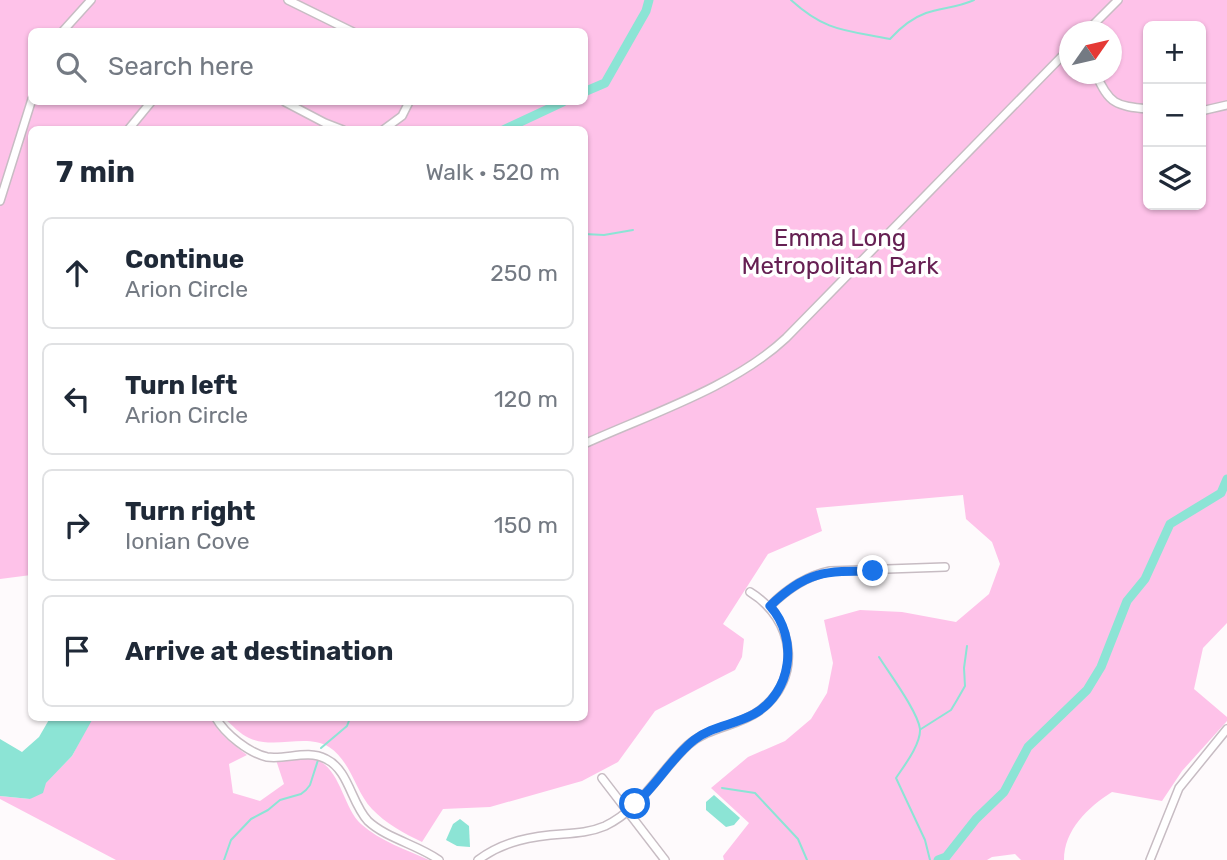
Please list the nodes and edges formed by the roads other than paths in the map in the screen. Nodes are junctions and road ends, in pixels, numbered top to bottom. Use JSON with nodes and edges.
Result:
{"nodes":[{"id":1,"x":91,"y":0,"type":"edge"},
{"id":2,"x":288,"y":0,"type":"edge"},
{"id":3,"x":1118,"y":0,"type":"edge"},
{"id":4,"x":1098,"y":21,"type":"edge"},
{"id":5,"x":66,"y":28,"type":"edge"},
{"id":6,"x":345,"y":28,"type":"edge"},
{"id":7,"x":1059,"y":58,"type":"edge"},
{"id":8,"x":1101,"y":84,"type":"edge"},
{"id":9,"x":30,"y":105,"type":"edge"},
{"id":10,"x":149,"y":105,"type":"edge"},
{"id":11,"x":291,"y":105,"type":"edge"},
{"id":12,"x":408,"y":105,"type":"edge"},
{"id":13,"x":1227,"y":105,"type":"edge"},
{"id":14,"x":1143,"y":109,"type":"edge"},
{"id":15,"x":1206,"y":110,"type":"edge"},
{"id":16,"x":131,"y":126,"type":"edge"},
{"id":17,"x":333,"y":126,"type":"edge"},
{"id":18,"x":388,"y":126,"type":"edge"},
{"id":19,"x":0,"y":201,"type":"edge"},
{"id":20,"x":588,"y":442,"type":"edge"},
{"id":21,"x":945,"y":567,"type":"dead end"},
{"id":22,"x":750,"y":592,"type":"dead end"},
{"id":23,"x":770,"y":606,"type":"junction"},
{"id":24,"x":219,"y":721,"type":"edge"},
{"id":25,"x":1227,"y":729,"type":"edge"},
{"id":26,"x":602,"y":778,"type":"dead end"},
{"id":27,"x":626,"y":810,"type":"junction"},
{"id":28,"x":439,"y":860,"type":"edge"},
{"id":29,"x":478,"y":860,"type":"edge"},
{"id":30,"x":666,"y":860,"type":"edge"},
{"id":31,"x":1150,"y":860,"type":"edge"}],
"edges":[{"from":1,"to":5,"type":"street"},
{"from":2,"to":6,"type":"street"},
{"from":3,"to":4,"type":"street"},
{"from":7,"to":20,"type":"street"},
{"from":8,"to":14,"type":"street"},
{"from":9,"to":19,"type":"street"},
{"from":10,"to":16,"type":"street"},
{"from":11,"to":17,"type":"street"},
{"from":12,"to":18,"type":"street"},
{"from":13,"to":15,"type":"street"},
{"from":21,"to":23,"type":"street"},
{"from":22,"to":23,"type":"street"},
{"from":23,"to":27,"type":"street"},
{"from":24,"to":28,"type":"street"},
{"from":25,"to":31,"type":"street"},
{"from":26,"to":27,"type":"street"},
{"from":27,"to":29,"type":"street"},
{"from":27,"to":30,"type":"street"}]}
